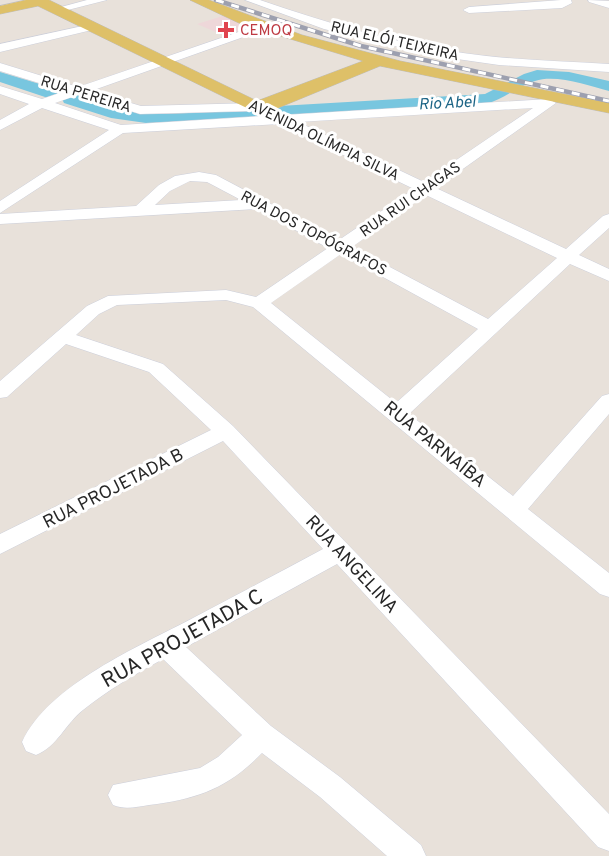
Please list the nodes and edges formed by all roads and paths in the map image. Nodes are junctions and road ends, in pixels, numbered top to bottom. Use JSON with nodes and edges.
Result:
{"nodes":[{"id":1,"x":102,"y":0,"type":"edge"},
{"id":2,"x":197,"y":0,"type":"edge"},
{"id":3,"x":250,"y":0,"type":"edge"},
{"id":4,"x":566,"y":0,"type":"edge"},
{"id":5,"x":593,"y":0,"type":"edge"},
{"id":6,"x":47,"y":4,"type":"edge"},
{"id":7,"x":609,"y":5,"type":"edge"},
{"id":8,"x":0,"y":10,"type":"edge"},
{"id":9,"x":469,"y":10,"type":"dead end"},
{"id":10,"x":265,"y":26,"type":"junction"},
{"id":11,"x":92,"y":27,"type":"junction"},
{"id":12,"x":0,"y":48,"type":"edge"},
{"id":13,"x":380,"y":60,"type":"junction"},
{"id":14,"x":164,"y":61,"type":"junction"},
{"id":15,"x":580,"y":66,"type":"junction"},
{"id":16,"x":0,"y":67,"type":"edge"},
{"id":17,"x":609,"y":68,"type":"edge"},
{"id":18,"x":609,"y":77,"type":"edge"},
{"id":19,"x":0,"y":90,"type":"edge"},
{"id":20,"x":75,"y":92,"type":"junction"},
{"id":21,"x":556,"y":101,"type":"junction"},
{"id":22,"x":48,"y":102,"type":"junction"},
{"id":23,"x":258,"y":108,"type":"junction"},
{"id":24,"x":609,"y":108,"type":"edge"},
{"id":25,"x":277,"y":118,"type":"junction"},
{"id":26,"x":0,"y":126,"type":"edge"},
{"id":27,"x":120,"y":129,"type":"junction"},
{"id":28,"x":424,"y":188,"type":"junction"},
{"id":29,"x":261,"y":204,"type":"junction"},
{"id":30,"x":0,"y":208,"type":"edge"},
{"id":31,"x":142,"y":209,"type":"junction"},
{"id":32,"x":0,"y":219,"type":"edge"},
{"id":33,"x":609,"y":219,"type":"edge"},
{"id":34,"x":340,"y":247,"type":"junction"},
{"id":35,"x":568,"y":257,"type":"junction"},
{"id":36,"x":609,"y":276,"type":"edge"},
{"id":37,"x":259,"y":303,"type":"junction"},
{"id":38,"x":489,"y":327,"type":"junction"},
{"id":39,"x":64,"y":337,"type":"junction"},
{"id":40,"x":0,"y":392,"type":"edge"},
{"id":41,"x":609,"y":401,"type":"edge"},
{"id":42,"x":396,"y":414,"type":"junction"},
{"id":43,"x":226,"y":431,"type":"junction"},
{"id":44,"x":515,"y":509,"type":"junction"},
{"id":45,"x":0,"y":545,"type":"edge"},
{"id":46,"x":340,"y":551,"type":"junction"},
{"id":47,"x":609,"y":587,"type":"edge"},
{"id":48,"x":165,"y":644,"type":"junction"},
{"id":49,"x":261,"y":735,"type":"junction"},
{"id":50,"x":36,"y":742,"type":"dead end"},
{"id":51,"x":123,"y":795,"type":"dead end"},
{"id":52,"x":609,"y":836,"type":"edge"},
{"id":53,"x":410,"y":856,"type":"edge"}],
"edges":[{"from":1,"to":6,"type":"street"},
{"from":2,"to":10,"type":"main road"},
{"from":3,"to":15,"type":"street","name":"RUA ELÓI TEIXEIRA"},
{"from":4,"to":9,"type":"street"},
{"from":5,"to":7,"type":"street"},
{"from":6,"to":8,"type":"main road"},
{"from":6,"to":11,"type":"main road","name":"AVENIDA OLÍMPIA SILVA"},
{"from":10,"to":13,"type":"main road"},
{"from":10,"to":14,"type":"street"},
{"from":11,"to":12,"type":"street"},
{"from":11,"to":14,"type":"main road","name":"AVENIDA OLÍMPIA SILVA"},
{"from":13,"to":21,"type":"main road"},
{"from":13,"to":23,"type":"main road","name":"RUA PEREIRA"},
{"from":14,"to":20,"type":"street"},
{"from":14,"to":23,"type":"main road","name":"AVENIDA OLÍMPIA SILVA"},
{"from":15,"to":17,"type":"street","name":"RUA ELÓI TEIXEIRA"},
{"from":15,"to":18,"type":"street"},
{"from":16,"to":20,"type":"street","name":"RUA PEREIRA"},
{"from":19,"to":22,"type":"street"},
{"from":20,"to":22,"type":"street"},
{"from":20,"to":23,"type":"street","name":"RUA PEREIRA"},
{"from":21,"to":24,"type":"main road"},
{"from":21,"to":25,"type":"street"},
{"from":21,"to":28,"type":"street","name":"RUA RUI CHAGAS"},
{"from":22,"to":26,"type":"street"},
{"from":22,"to":27,"type":"street"},
{"from":23,"to":25,"type":"street","name":"AVENIDA OLÍMPIA SILVA"},
{"from":25,"to":27,"type":"street"},
{"from":25,"to":28,"type":"street","name":"AVENIDA OLÍMPIA SILVA"},
{"from":27,"to":30,"type":"street"},
{"from":28,"to":34,"type":"street","name":"RUA RUI CHAGAS"},
{"from":28,"to":35,"type":"street","name":"AVENIDA OLÍMPIA SILVA"},
{"from":29,"to":31,"type":"street"},
{"from":29,"to":31,"type":"street","name":"RUA DOS TOPÓGRAFOS"},
{"from":29,"to":34,"type":"street","name":"RUA DOS TOPÓGRAFOS"},
{"from":31,"to":32,"type":"street"},
{"from":33,"to":35,"type":"street"},
{"from":34,"to":37,"type":"street","name":"RUA RUI CHAGAS"},
{"from":34,"to":38,"type":"street","name":"RUA DOS TOPÓGRAFOS"},
{"from":35,"to":36,"type":"street","name":"AVENIDA OLÍMPIA SILVA"},
{"from":35,"to":38,"type":"street"},
{"from":37,"to":39,"type":"street"},
{"from":37,"to":42,"type":"street","name":"RUA PARNAÍBA"},
{"from":38,"to":42,"type":"street"},
{"from":39,"to":40,"type":"street"},
{"from":39,"to":43,"type":"street","name":"RUA ANGELINA"},
{"from":41,"to":44,"type":"street"},
{"from":42,"to":44,"type":"street","name":"RUA PARNAÍBA"},
{"from":43,"to":45,"type":"street","name":"RUA PROJETADA B"},
{"from":43,"to":46,"type":"street","name":"RUA ANGELINA"},
{"from":44,"to":47,"type":"street","name":"RUA PARNAÍBA"},
{"from":46,"to":48,"type":"street","name":"RUA PROJETADA C"},
{"from":46,"to":52,"type":"street","name":"RUA ANGELINA"},
{"from":48,"to":49,"type":"street"},
{"from":48,"to":50,"type":"street","name":"RUA PROJETADA C"},
{"from":49,"to":51,"type":"street"},
{"from":49,"to":53,"type":"street"}]}
